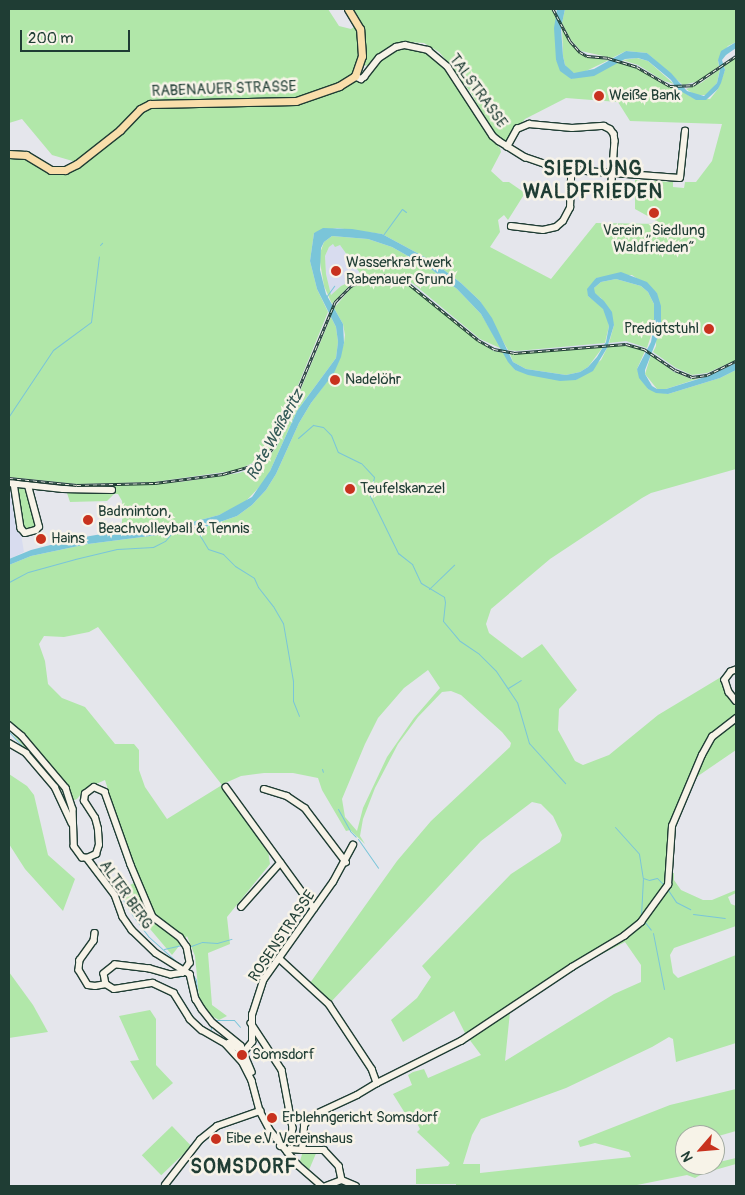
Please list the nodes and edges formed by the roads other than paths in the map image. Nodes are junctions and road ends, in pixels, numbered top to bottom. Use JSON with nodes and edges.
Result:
{"nodes":[{"id":1,"x":348,"y":9,"type":"edge"},
{"id":2,"x":355,"y":76,"type":"junction"},
{"id":3,"x":685,"y":132,"type":"dead end"},
{"id":4,"x":507,"y":146,"type":"junction"},
{"id":5,"x":14,"y":154,"type":"edge"},
{"id":6,"x":571,"y":170,"type":"junction"},
{"id":7,"x":613,"y":174,"type":"junction"},
{"id":8,"x":611,"y":196,"type":"dead end"},
{"id":9,"x":511,"y":226,"type":"dead end"},
{"id":10,"x":12,"y":483,"type":"edge"},
{"id":11,"x":28,"y":486,"type":"junction"},
{"id":12,"x":112,"y":490,"type":"dead end"},
{"id":13,"x":736,"y":670,"type":"edge"},
{"id":14,"x":736,"y":701,"type":"edge"},
{"id":15,"x":736,"y":718,"type":"edge"},
{"id":16,"x":9,"y":725,"type":"edge"},
{"id":17,"x":9,"y":742,"type":"edge"},
{"id":18,"x":226,"y":787,"type":"dead end"},
{"id":19,"x":264,"y":789,"type":"dead end"},
{"id":20,"x":74,"y":824,"type":"junction"},
{"id":21,"x":353,"y":845,"type":"dead end"},
{"id":22,"x":87,"y":858,"type":"junction"},
{"id":23,"x":346,"y":862,"type":"junction"},
{"id":24,"x":280,"y":863,"type":"junction"},
{"id":25,"x":241,"y":906,"type":"dead end"},
{"id":26,"x":314,"y":908,"type":"junction"},
{"id":27,"x":95,"y":933,"type":"dead end"},
{"id":28,"x":280,"y":959,"type":"junction"},
{"id":29,"x":188,"y":969,"type":"junction"},
{"id":30,"x":106,"y":984,"type":"junction"},
{"id":31,"x":251,"y":1022,"type":"junction"},
{"id":32,"x":226,"y":1044,"type":"junction"},
{"id":33,"x":244,"y":1052,"type":"junction"},
{"id":34,"x":254,"y":1080,"type":"dead end"},
{"id":35,"x":377,"y":1083,"type":"junction"},
{"id":36,"x":260,"y":1110,"type":"junction"},
{"id":37,"x":281,"y":1146,"type":"junction"},
{"id":38,"x":302,"y":1150,"type":"junction"},
{"id":39,"x":287,"y":1152,"type":"junction"},
{"id":40,"x":342,"y":1180,"type":"junction"},
{"id":41,"x":165,"y":1185,"type":"dead end"},
{"id":42,"x":322,"y":1186,"type":"edge"},
{"id":43,"x":326,"y":1186,"type":"edge"},
{"id":44,"x":356,"y":1186,"type":"edge"}],
"edges":[{"from":1,"to":2,"type":"main road"},
{"from":2,"to":4,"type":"street","name":"TALSTRASSE"},
{"from":2,"to":5,"type":"main road","name":"RABENAUER STRASSE"},
{"from":3,"to":7,"type":"street","name":"TALSTRASSE"},
{"from":4,"to":6,"type":"street","name":"TALSTRASSE"},
{"from":4,"to":7,"type":"street"},
{"from":6,"to":7,"type":"street","name":"TALSTRASSE"},
{"from":6,"to":9,"type":"street"},
{"from":7,"to":8,"type":"street"},
{"from":10,"to":11,"type":"street"},
{"from":10,"to":11,"type":"street"},
{"from":11,"to":12,"type":"street"},
{"from":13,"to":14,"type":"street"},
{"from":15,"to":35,"type":"street"},
{"from":16,"to":20,"type":"street","name":"ALTER BERG"},
{"from":17,"to":20,"type":"street"},
{"from":18,"to":24,"type":"street"},
{"from":19,"to":23,"type":"street"},
{"from":20,"to":22,"type":"street","name":"ALTER BERG"},
{"from":21,"to":23,"type":"street","name":"ROSENSTRASSE"},
{"from":22,"to":29,"type":"street","name":"ALTER BERG"},
{"from":22,"to":29,"type":"street"},
{"from":23,"to":26,"type":"street","name":"ROSENSTRASSE"},
{"from":24,"to":25,"type":"street"},
{"from":24,"to":26,"type":"street"},
{"from":26,"to":28,"type":"street","name":"ROSENSTRASSE"},
{"from":27,"to":30,"type":"street"},
{"from":28,"to":31,"type":"street","name":"ROSENSTRASSE"},
{"from":28,"to":35,"type":"street"},
{"from":29,"to":30,"type":"street"},
{"from":29,"to":33,"type":"street"},
{"from":30,"to":32,"type":"street"},
{"from":31,"to":33,"type":"street","name":"ROSENSTRASSE"},
{"from":31,"to":37,"type":"street"},
{"from":32,"to":33,"type":"street"},
{"from":32,"to":36,"type":"street"},
{"from":33,"to":34,"type":"street"},
{"from":35,"to":38,"type":"street"},
{"from":36,"to":37,"type":"street"},
{"from":36,"to":41,"type":"street"},
{"from":37,"to":39,"type":"street"},
{"from":38,"to":39,"type":"street"},
{"from":38,"to":40,"type":"street"},
{"from":39,"to":42,"type":"street"},
{"from":40,"to":43,"type":"street"},
{"from":40,"to":44,"type":"street"}]}
